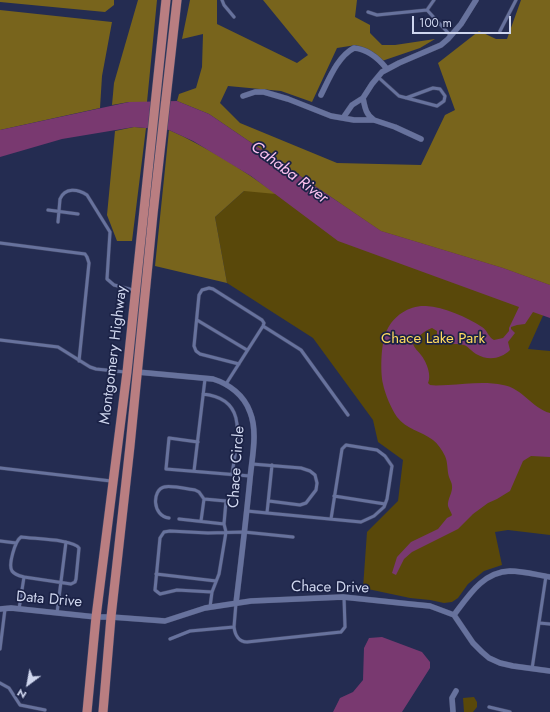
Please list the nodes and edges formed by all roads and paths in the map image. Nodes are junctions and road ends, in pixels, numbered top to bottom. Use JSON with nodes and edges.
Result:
{"nodes":[{"id":1,"x":166,"y":0,"type":"edge"},
{"id":2,"x":177,"y":0,"type":"edge"},
{"id":3,"x":222,"y":0,"type":"edge"},
{"id":4,"x":434,"y":0,"type":"edge"},
{"id":5,"x":476,"y":0,"type":"edge"},
{"id":6,"x":516,"y":0,"type":"edge"},
{"id":7,"x":426,"y":10,"type":"junction"},
{"id":8,"x":368,"y":12,"type":"dead end"},
{"id":9,"x":234,"y":17,"type":"dead end"},
{"id":10,"x":500,"y":31,"type":"dead end"},
{"id":11,"x":451,"y":36,"type":"junction"},
{"id":12,"x":387,"y":69,"type":"junction"},
{"id":13,"x":163,"y":74,"type":"junction"},
{"id":14,"x":378,"y":77,"type":"junction"},
{"id":15,"x":321,"y":95,"type":"dead end"},
{"id":16,"x":242,"y":96,"type":"dead end"},
{"id":17,"x":363,"y":98,"type":"junction"},
{"id":18,"x":406,"y":98,"type":"junction"},
{"id":19,"x":343,"y":118,"type":"junction"},
{"id":20,"x":374,"y":120,"type":"junction"},
{"id":21,"x":421,"y":139,"type":"dead end"},
{"id":22,"x":48,"y":210,"type":"dead end"},
{"id":23,"x":58,"y":212,"type":"junction"},
{"id":24,"x":78,"y":214,"type":"dead end"},
{"id":25,"x":149,"y":214,"type":"junction"},
{"id":26,"x":58,"y":222,"type":"dead end"},
{"id":27,"x":0,"y":243,"type":"edge"},
{"id":28,"x":136,"y":290,"type":"junction"},
{"id":29,"x":197,"y":320,"type":"junction"},
{"id":30,"x":263,"y":326,"type":"junction"},
{"id":31,"x":0,"y":340,"type":"edge"},
{"id":32,"x":247,"y":350,"type":"junction"},
{"id":33,"x":79,"y":361,"type":"junction"},
{"id":34,"x":239,"y":364,"type":"junction"},
{"id":35,"x":127,"y":372,"type":"junction"},
{"id":36,"x":137,"y":372,"type":"junction"},
{"id":37,"x":205,"y":379,"type":"junction"},
{"id":38,"x":226,"y":384,"type":"junction"},
{"id":39,"x":203,"y":394,"type":"junction"},
{"id":40,"x":348,"y":415,"type":"dead end"},
{"id":41,"x":198,"y":442,"type":"junction"},
{"id":42,"x":252,"y":464,"type":"junction"},
{"id":43,"x":272,"y":465,"type":"junction"},
{"id":44,"x":0,"y":468,"type":"edge"},
{"id":45,"x":194,"y":471,"type":"junction"},
{"id":46,"x":232,"y":475,"type":"junction"},
{"id":47,"x":250,"y":476,"type":"junction"},
{"id":48,"x":113,"y":481,"type":"junction"},
{"id":49,"x":334,"y":496,"type":"junction"},
{"id":50,"x":204,"y":498,"type":"junction"},
{"id":51,"x":269,"y":501,"type":"junction"},
{"id":52,"x":385,"y":504,"type":"junction"},
{"id":53,"x":247,"y":511,"type":"junction"},
{"id":54,"x":267,"y":513,"type":"junction"},
{"id":55,"x":169,"y":518,"type":"dead end"},
{"id":56,"x":179,"y":519,"type":"dead end"},
{"id":57,"x":331,"y":519,"type":"junction"},
{"id":58,"x":201,"y":521,"type":"junction"},
{"id":59,"x":224,"y":524,"type":"junction"},
{"id":60,"x":226,"y":532,"type":"junction"},
{"id":61,"x":244,"y":532,"type":"junction"},
{"id":62,"x":293,"y":538,"type":"dead end"},
{"id":63,"x":0,"y":541,"type":"edge"},
{"id":64,"x":66,"y":542,"type":"junction"},
{"id":65,"x":16,"y":543,"type":"junction"},
{"id":66,"x":156,"y":574,"type":"junction"},
{"id":67,"x":548,"y":576,"type":"edge"},
{"id":68,"x":24,"y":577,"type":"junction"},
{"id":69,"x":216,"y":581,"type":"junction"},
{"id":70,"x":61,"y":582,"type":"junction"},
{"id":71,"x":212,"y":592,"type":"junction"},
{"id":72,"x":344,"y":597,"type":"junction"},
{"id":73,"x":236,"y":603,"type":"junction"},
{"id":74,"x":210,"y":607,"type":"junction"},
{"id":75,"x":2,"y":609,"type":"edge"},
{"id":76,"x":19,"y":609,"type":"junction"},
{"id":77,"x":57,"y":613,"type":"junction"},
{"id":78,"x":454,"y":615,"type":"junction"},
{"id":79,"x":96,"y":617,"type":"junction"},
{"id":80,"x":111,"y":617,"type":"junction"},
{"id":81,"x":539,"y":623,"type":"junction"},
{"id":82,"x":550,"y":624,"type":"edge"},
{"id":83,"x":234,"y":627,"type":"junction"},
{"id":84,"x":170,"y":639,"type":"dead end"},
{"id":85,"x":0,"y":649,"type":"edge"},
{"id":86,"x":532,"y":669,"type":"junction"},
{"id":87,"x":550,"y":671,"type":"edge"},
{"id":88,"x":0,"y":683,"type":"edge"},
{"id":89,"x":456,"y":691,"type":"dead end"},
{"id":90,"x":489,"y":707,"type":"dead end"},
{"id":91,"x":45,"y":710,"type":"dead end"},
{"id":92,"x":87,"y":712,"type":"edge"},
{"id":93,"x":103,"y":712,"type":"edge"},
{"id":94,"x":454,"y":712,"type":"edge"},
{"id":95,"x":510,"y":712,"type":"edge"}],
"edges":[{"from":1,"to":13,"type":"main road","name":"Montgomery Highway"},
{"from":2,"to":13,"type":"main road","name":"Montgomery Highway"},
{"from":3,"to":9,"type":"lane"},
{"from":4,"to":7,"type":"lane"},
{"from":5,"to":11,"type":"street"},
{"from":6,"to":10,"type":"lane"},
{"from":7,"to":8,"type":"lane"},
{"from":7,"to":11,"type":"lane"},
{"from":11,"to":12,"type":"street"},
{"from":12,"to":14,"type":"street"},
{"from":12,"to":15,"type":"street"},
{"from":13,"to":25,"type":"main road","name":"Montgomery Highway"},
{"from":14,"to":17,"type":"street"},
{"from":14,"to":18,"type":"lane"},
{"from":16,"to":19,"type":"street"},
{"from":17,"to":19,"type":"street"},
{"from":17,"to":20,"type":"street"},
{"from":18,"to":18,"type":"lane"},
{"from":19,"to":20,"type":"street"},
{"from":20,"to":21,"type":"street"},
{"from":22,"to":23,"type":"lane"},
{"from":23,"to":24,"type":"lane"},
{"from":23,"to":26,"type":"lane"},
{"from":23,"to":28,"type":"lane"},
{"from":25,"to":28,"type":"main road","name":"Montgomery Highway"},
{"from":25,"to":36,"type":"main road","name":"Montgomery Highway"},
{"from":27,"to":33,"type":"lane"},
{"from":28,"to":35,"type":"main road","name":"Montgomery Highway"},
{"from":29,"to":30,"type":"lane"},
{"from":29,"to":32,"type":"lane"},
{"from":29,"to":34,"type":"lane"},
{"from":30,"to":32,"type":"lane"},
{"from":30,"to":40,"type":"lane"},
{"from":31,"to":33,"type":"lane"},
{"from":32,"to":34,"type":"lane"},
{"from":33,"to":35,"type":"lane"},
{"from":34,"to":38,"type":"lane"},
{"from":35,"to":36,"type":"lane"},
{"from":35,"to":48,"type":"main road","name":"Montgomery Highway"},
{"from":36,"to":37,"type":"street","name":"Chace Circle"},
{"from":36,"to":80,"type":"main road","name":"Montgomery Highway"},
{"from":37,"to":38,"type":"street","name":"Chace Circle"},
{"from":37,"to":39,"type":"lane"},
{"from":38,"to":42,"type":"street","name":"Chace Circle"},
{"from":39,"to":41,"type":"lane"},
{"from":39,"to":46,"type":"lane"},
{"from":41,"to":45,"type":"lane"},
{"from":41,"to":45,"type":"lane"},
{"from":42,"to":43,"type":"lane"},
{"from":42,"to":47,"type":"street","name":"Chace Circle"},
{"from":43,"to":51,"type":"lane"},
{"from":43,"to":51,"type":"lane"},
{"from":44,"to":48,"type":"lane"},
{"from":45,"to":46,"type":"lane"},
{"from":46,"to":47,"type":"lane"},
{"from":47,"to":53,"type":"street","name":"Chace Circle"},
{"from":48,"to":79,"type":"main road","name":"Montgomery Highway"},
{"from":49,"to":52,"type":"lane"},
{"from":49,"to":52,"type":"lane"},
{"from":49,"to":57,"type":"lane"},
{"from":50,"to":55,"type":"lane"},
{"from":50,"to":58,"type":"lane"},
{"from":50,"to":59,"type":"lane"},
{"from":51,"to":54,"type":"lane"},
{"from":52,"to":57,"type":"lane"},
{"from":53,"to":54,"type":"lane"},
{"from":53,"to":61,"type":"street","name":"Chace Circle"},
{"from":54,"to":57,"type":"lane"},
{"from":56,"to":58,"type":"lane"},
{"from":58,"to":59,"type":"lane"},
{"from":59,"to":60,"type":"lane"},
{"from":60,"to":61,"type":"lane"},
{"from":60,"to":66,"type":"lane"},
{"from":60,"to":69,"type":"lane"},
{"from":61,"to":62,"type":"lane"},
{"from":61,"to":73,"type":"street","name":"Chace Circle"},
{"from":63,"to":65,"type":"lane"},
{"from":64,"to":65,"type":"lane"},
{"from":64,"to":70,"type":"lane"},
{"from":64,"to":70,"type":"lane"},
{"from":65,"to":68,"type":"lane"},
{"from":66,"to":69,"type":"lane"},
{"from":66,"to":71,"type":"lane"},
{"from":67,"to":78,"type":"street"},
{"from":67,"to":81,"type":"lane"},
{"from":68,"to":70,"type":"lane"},
{"from":68,"to":76,"type":"lane"},
{"from":69,"to":71,"type":"lane"},
{"from":70,"to":77,"type":"lane"},
{"from":71,"to":74,"type":"lane"},
{"from":72,"to":73,"type":"street","name":"Chace Drive"},
{"from":72,"to":78,"type":"street","name":"Chace Drive"},
{"from":72,"to":83,"type":"lane"},
{"from":73,"to":74,"type":"street","name":"Chace Drive"},
{"from":73,"to":83,"type":"lane"},
{"from":74,"to":80,"type":"street","name":"Chace Drive"},
{"from":75,"to":76,"type":"street","name":"Data Drive"},
{"from":75,"to":85,"type":"lane"},
{"from":76,"to":77,"type":"street","name":"Data Drive"},
{"from":77,"to":79,"type":"street","name":"Data Drive"},
{"from":78,"to":86,"type":"street"},
{"from":79,"to":80,"type":"street","name":"Data Drive"},
{"from":79,"to":92,"type":"main road","name":"Montgomery Highway"},
{"from":80,"to":93,"type":"main road","name":"Montgomery Highway"},
{"from":81,"to":82,"type":"lane"},
{"from":81,"to":86,"type":"lane"},
{"from":83,"to":84,"type":"lane"},
{"from":86,"to":87,"type":"street"},
{"from":88,"to":91,"type":"lane"},
{"from":89,"to":94,"type":"street"},
{"from":90,"to":95,"type":"lane"}]}
